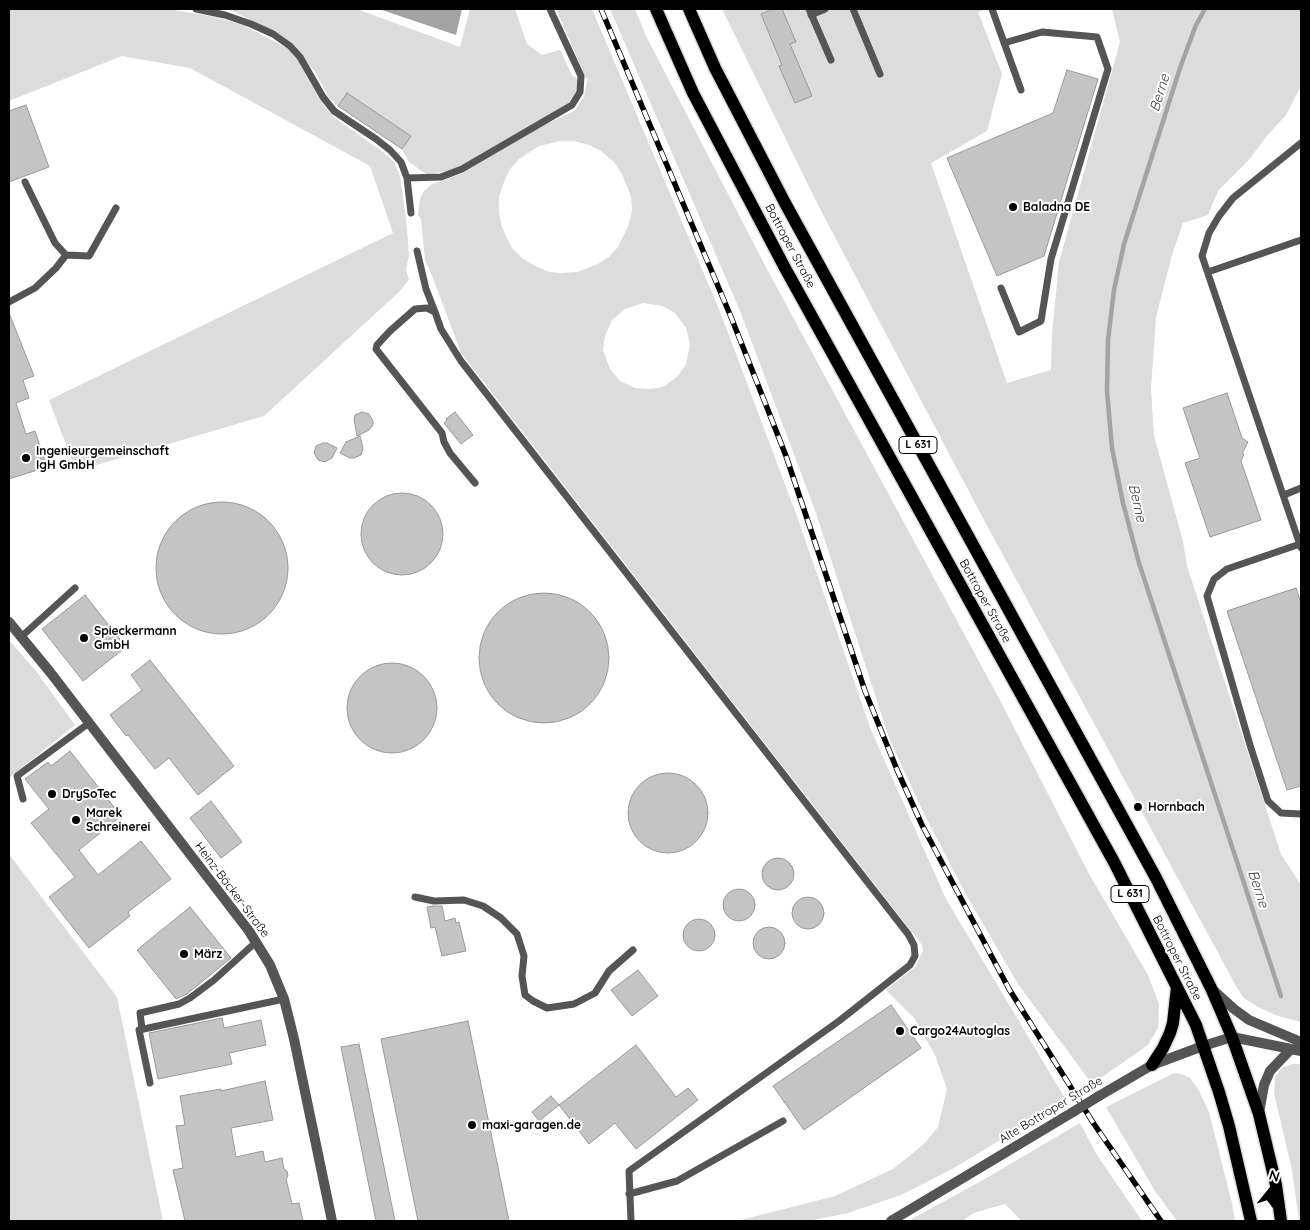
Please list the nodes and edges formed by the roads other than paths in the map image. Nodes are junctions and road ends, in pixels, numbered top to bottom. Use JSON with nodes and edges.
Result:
{"nodes":[{"id":1,"x":196,"y":9,"type":"edge"},
{"id":2,"x":550,"y":9,"type":"edge"},
{"id":3,"x":656,"y":9,"type":"edge"},
{"id":4,"x":688,"y":9,"type":"edge"},
{"id":5,"x":825,"y":9,"type":"edge"},
{"id":6,"x":853,"y":9,"type":"edge"},
{"id":7,"x":992,"y":9,"type":"edge"},
{"id":8,"x":810,"y":12,"type":"edge"},
{"id":9,"x":1004,"y":43,"type":"junction"},
{"id":10,"x":831,"y":60,"type":"dead end"},
{"id":11,"x":880,"y":74,"type":"dead end"},
{"id":12,"x":1021,"y":90,"type":"dead end"},
{"id":13,"x":1301,"y":143,"type":"edge"},
{"id":14,"x":407,"y":178,"type":"junction"},
{"id":15,"x":25,"y":182,"type":"dead end"},
{"id":16,"x":116,"y":208,"type":"dead end"},
{"id":17,"x":412,"y":213,"type":"dead end"},
{"id":18,"x":1301,"y":240,"type":"edge"},
{"id":19,"x":417,"y":251,"type":"dead end"},
{"id":20,"x":66,"y":255,"type":"junction"},
{"id":21,"x":1208,"y":272,"type":"junction"},
{"id":22,"x":1001,"y":288,"type":"dead end"},
{"id":23,"x":9,"y":302,"type":"edge"},
{"id":24,"x":435,"y":312,"type":"junction"},
{"id":25,"x":475,"y":483,"type":"dead end"},
{"id":26,"x":1301,"y":488,"type":"edge"},
{"id":27,"x":1284,"y":494,"type":"junction"},
{"id":28,"x":1301,"y":546,"type":"edge"},
{"id":29,"x":75,"y":588,"type":"dead end"},
{"id":30,"x":9,"y":622,"type":"edge"},
{"id":31,"x":21,"y":637,"type":"junction"},
{"id":32,"x":89,"y":723,"type":"junction"},
{"id":33,"x":23,"y":799,"type":"dead end"},
{"id":34,"x":1301,"y":814,"type":"edge"},
{"id":35,"x":416,"y":897,"type":"dead end"},
{"id":36,"x":256,"y":942,"type":"junction"},
{"id":37,"x":633,"y":950,"type":"dead end"},
{"id":38,"x":1177,"y":987,"type":"junction"},
{"id":39,"x":1210,"y":988,"type":"junction"},
{"id":40,"x":284,"y":999,"type":"junction"},
{"id":41,"x":142,"y":1029,"type":"junction"},
{"id":42,"x":1232,"y":1038,"type":"junction"},
{"id":43,"x":1301,"y":1042,"type":"edge"},
{"id":44,"x":1203,"y":1046,"type":"junction"},
{"id":45,"x":1296,"y":1050,"type":"edge"},
{"id":46,"x":1152,"y":1065,"type":"junction"},
{"id":47,"x":150,"y":1083,"type":"dead end"},
{"id":48,"x":1259,"y":1114,"type":"junction"},
{"id":49,"x":783,"y":1121,"type":"dead end"},
{"id":50,"x":629,"y":1194,"type":"junction"},
{"id":51,"x":332,"y":1221,"type":"edge"},
{"id":52,"x":631,"y":1221,"type":"edge"},
{"id":53,"x":891,"y":1221,"type":"edge"},
{"id":54,"x":1251,"y":1221,"type":"edge"},
{"id":55,"x":1281,"y":1221,"type":"edge"}],
"edges":[{"from":1,"to":14,"type":"lane"},
{"from":2,"to":14,"type":"lane"},
{"from":3,"to":38,"type":"main road","name":"Bottroper Straße","number":"L 631"},
{"from":4,"to":39,"type":"main road","name":"Bottroper Straße","number":"L 631"},
{"from":5,"to":8,"type":"lane"},
{"from":6,"to":11,"type":"lane"},
{"from":7,"to":9,"type":"lane"},
{"from":8,"to":10,"type":"lane"},
{"from":9,"to":12,"type":"lane"},
{"from":9,"to":22,"type":"lane"},
{"from":13,"to":21,"type":"lane"},
{"from":14,"to":17,"type":"lane"},
{"from":15,"to":20,"type":"lane"},
{"from":16,"to":20,"type":"lane"},
{"from":18,"to":21,"type":"lane"},
{"from":19,"to":24,"type":"lane"},
{"from":20,"to":23,"type":"lane"},
{"from":21,"to":27,"type":"lane"},
{"from":24,"to":25,"type":"lane"},
{"from":24,"to":50,"type":"lane"},
{"from":26,"to":27,"type":"lane"},
{"from":27,"to":28,"type":"lane"},
{"from":28,"to":34,"type":"lane"},
{"from":29,"to":31,"type":"lane"},
{"from":30,"to":31,"type":"street","name":"Heinz-Bäcker-Straße"},
{"from":31,"to":32,"type":"street","name":"Heinz-Bäcker-Straße"},
{"from":32,"to":33,"type":"lane"},
{"from":32,"to":36,"type":"street","name":"Heinz-Bäcker-Straße"},
{"from":35,"to":37,"type":"lane"},
{"from":36,"to":40,"type":"street","name":"Heinz-Bäcker-Straße"},
{"from":36,"to":41,"type":"lane"},
{"from":38,"to":44,"type":"main road","name":"Bottroper Straße","number":"L 631"},
{"from":38,"to":46,"type":"main road"},
{"from":39,"to":42,"type":"main road","name":"Bottroper Straße","number":"L 631"},
{"from":39,"to":43,"type":"street"},
{"from":40,"to":41,"type":"lane"},
{"from":40,"to":51,"type":"street","name":"Heinz-Bäcker-Straße"},
{"from":41,"to":47,"type":"lane"},
{"from":42,"to":44,"type":"street","name":"Alte Bottroper Straße"},
{"from":42,"to":45,"type":"street"},
{"from":42,"to":48,"type":"main road","name":"Bottroper Straße","number":"L 631"},
{"from":44,"to":46,"type":"street","name":"Alte Bottroper Straße"},
{"from":44,"to":54,"type":"main road","name":"Bottroper Straße","number":"L 631"},
{"from":45,"to":48,"type":"street","number":"L 631"},
{"from":46,"to":53,"type":"street","name":"Alte Bottroper Straße","bridge":true},
{"from":48,"to":55,"type":"main road","name":"Bottroper Straße","number":"L 631"},
{"from":49,"to":50,"type":"lane"},
{"from":50,"to":52,"type":"lane"}]}
